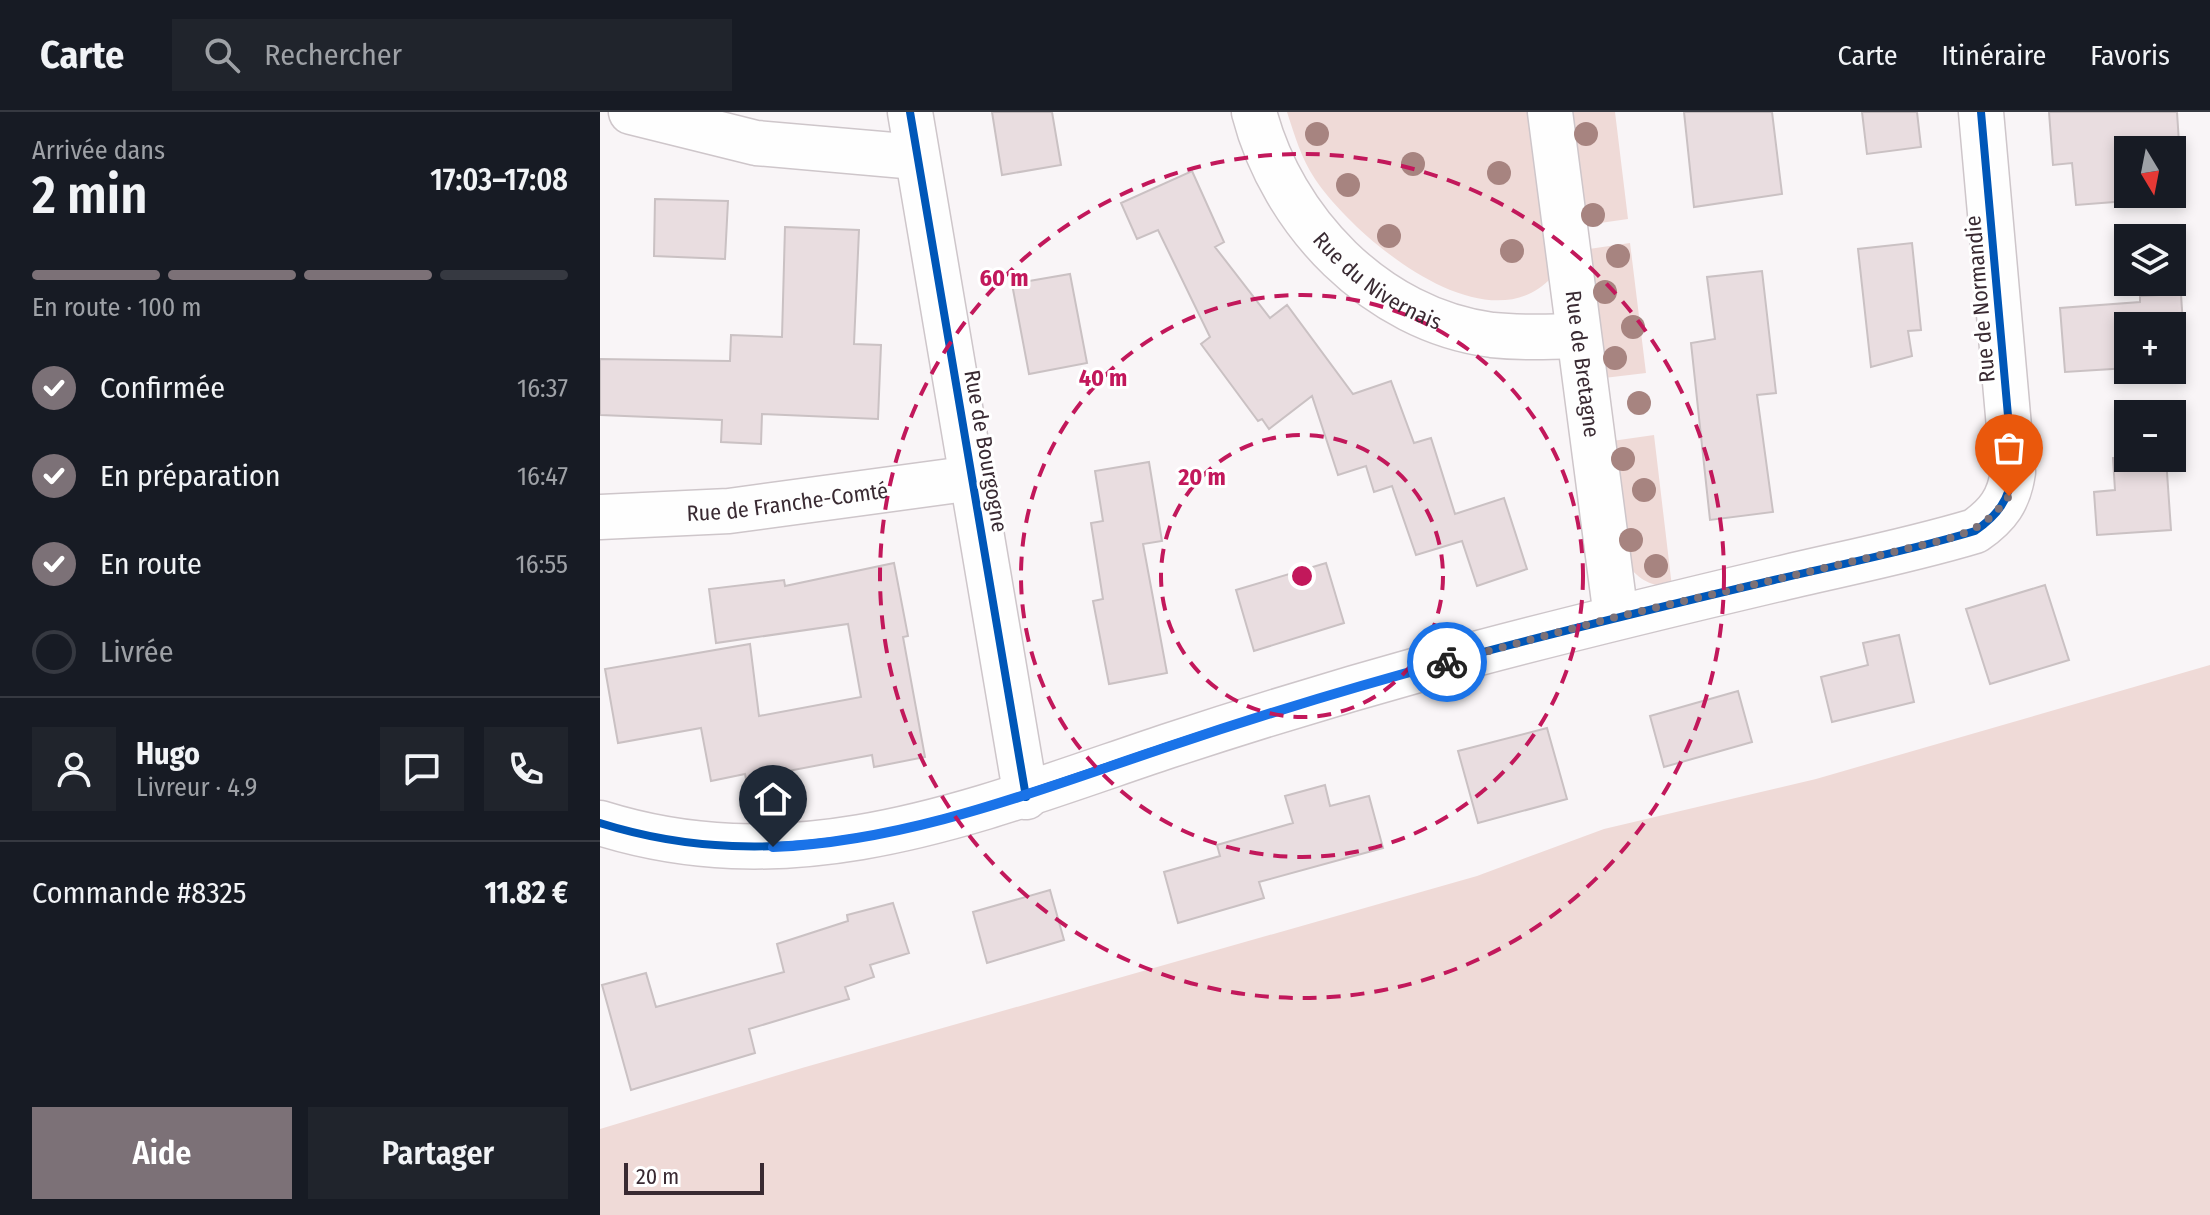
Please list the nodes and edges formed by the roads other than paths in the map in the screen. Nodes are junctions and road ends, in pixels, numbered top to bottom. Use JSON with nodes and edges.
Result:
{"nodes":[{"id":1,"x":631,"y":112,"type":"edge"},
{"id":2,"x":910,"y":112,"type":"edge"},
{"id":3,"x":1254,"y":112,"type":"edge"},
{"id":4,"x":1550,"y":112,"type":"edge"},
{"id":5,"x":1981,"y":112,"type":"edge"},
{"id":6,"x":916,"y":157,"type":"junction"},
{"id":7,"x":1578,"y":336,"type":"junction"},
{"id":8,"x":973,"y":478,"type":"junction"},
{"id":9,"x":600,"y":517,"type":"edge"},
{"id":10,"x":1616,"y":617,"type":"junction"},
{"id":11,"x":1026,"y":797,"type":"junction"},
{"id":12,"x":600,"y":823,"type":"edge"}],
"edges":[{"from":1,"to":6,"type":"street"},
{"from":2,"to":6,"type":"street","name":"Rue de Bourgogne"},
{"from":3,"to":7,"type":"street","name":"Rue du Nivernais"},
{"from":4,"to":7,"type":"street","name":"Rue de Bretagne"},
{"from":5,"to":10,"type":"street","name":"Rue de Normandie"},
{"from":6,"to":8,"type":"street","name":"Rue de Bourgogne"},
{"from":7,"to":10,"type":"street","name":"Rue de Bretagne"},
{"from":8,"to":9,"type":"street","name":"Rue de Franche-Comté"},
{"from":8,"to":11,"type":"street","name":"Rue de Bourgogne"},
{"from":10,"to":11,"type":"street","name":"Rue de Normandie"},
{"from":11,"to":12,"type":"street","name":"Rue de Normandie"}]}
